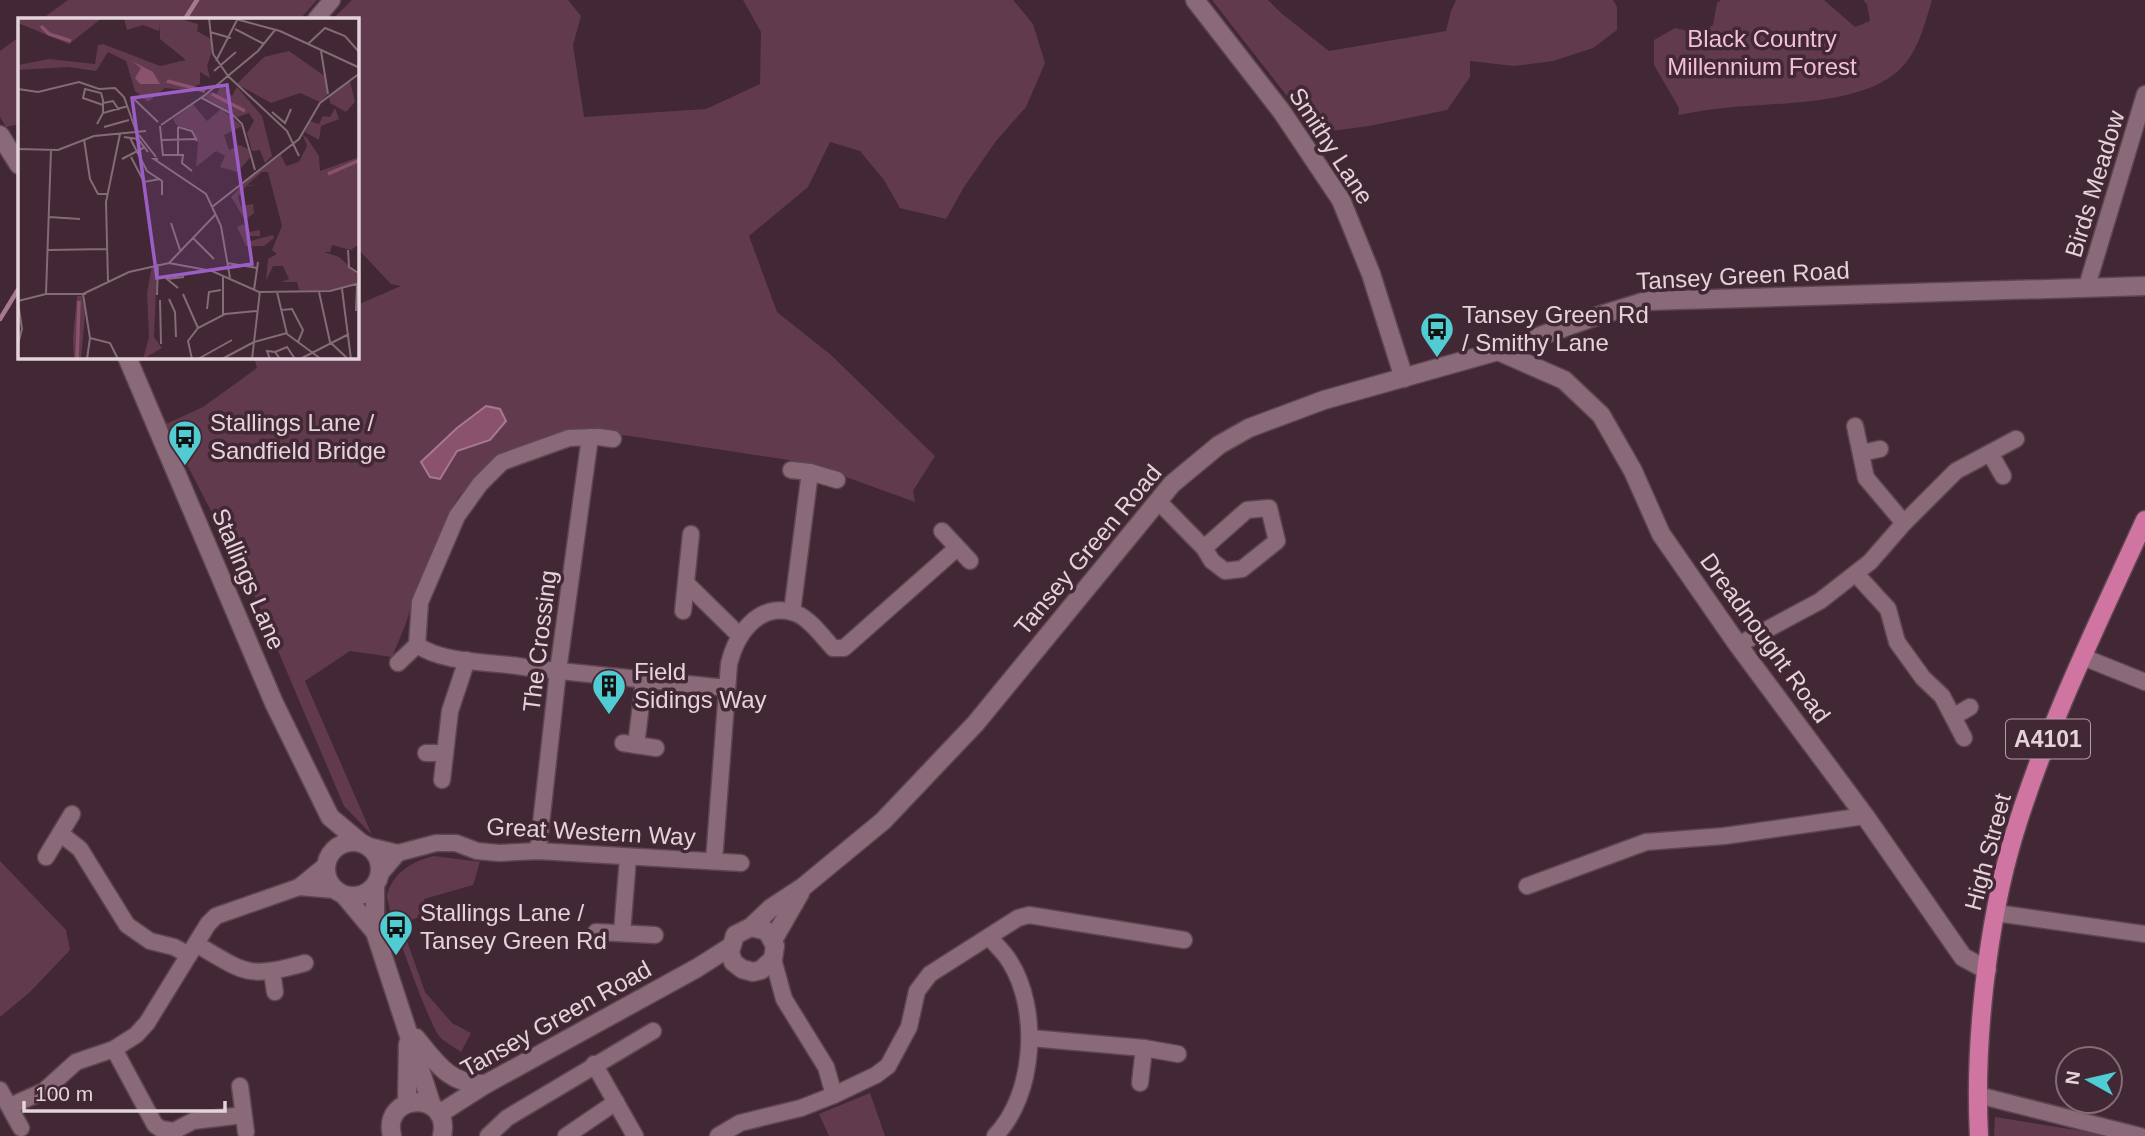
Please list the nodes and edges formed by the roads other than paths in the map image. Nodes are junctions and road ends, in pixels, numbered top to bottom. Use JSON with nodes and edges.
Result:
{"nodes":[{"id":1,"x":332,"y":0,"type":"edge"},
{"id":2,"x":1195,"y":0,"type":"edge"},
{"id":3,"x":317,"y":18,"type":"edge"},
{"id":4,"x":2145,"y":94,"type":"edge"},
{"id":5,"x":0,"y":135,"type":"edge"},
{"id":6,"x":18,"y":163,"type":"edge"},
{"id":7,"x":2087,"y":286,"type":"junction"},
{"id":8,"x":2145,"y":286,"type":"edge"},
{"id":9,"x":1498,"y":351,"type":"junction"},
{"id":10,"x":128,"y":359,"type":"edge"},
{"id":11,"x":1404,"y":378,"type":"junction"},
{"id":12,"x":1855,"y":426,"type":"dead end"},
{"id":13,"x":590,"y":437,"type":"junction"},
{"id":14,"x":613,"y":439,"type":"dead end"},
{"id":15,"x":2016,"y":439,"type":"dead end"},
{"id":16,"x":1880,"y":449,"type":"dead end"},
{"id":17,"x":1861,"y":453,"type":"junction"},
{"id":18,"x":1990,"y":453,"type":"junction"},
{"id":19,"x":791,"y":470,"type":"dead end"},
{"id":20,"x":810,"y":472,"type":"junction"},
{"id":21,"x":2003,"y":476,"type":"dead end"},
{"id":22,"x":837,"y":480,"type":"dead end"},
{"id":23,"x":1158,"y":501,"type":"junction"},
{"id":24,"x":2145,"y":520,"type":"edge"},
{"id":25,"x":1904,"y":523,"type":"junction"},
{"id":26,"x":942,"y":531,"type":"dead end"},
{"id":27,"x":691,"y":534,"type":"dead end"},
{"id":28,"x":957,"y":548,"type":"junction"},
{"id":29,"x":1204,"y":548,"type":"junction"},
{"id":30,"x":970,"y":561,"type":"dead end"},
{"id":31,"x":1856,"y":574,"type":"junction"},
{"id":32,"x":687,"y":584,"type":"junction"},
{"id":33,"x":683,"y":611,"type":"dead end"},
{"id":34,"x":792,"y":612,"type":"junction"},
{"id":35,"x":740,"y":636,"type":"junction"},
{"id":36,"x":417,"y":645,"type":"junction"},
{"id":37,"x":1738,"y":645,"type":"junction"},
{"id":38,"x":2083,"y":657,"type":"junction"},
{"id":39,"x":467,"y":660,"type":"junction"},
{"id":40,"x":398,"y":663,"type":"dead end"},
{"id":41,"x":558,"y":671,"type":"junction"},
{"id":42,"x":644,"y":680,"type":"junction"},
{"id":43,"x":2145,"y":682,"type":"edge"},
{"id":44,"x":727,"y":688,"type":"junction"},
{"id":45,"x":1970,"y":707,"type":"dead end"},
{"id":46,"x":1952,"y":717,"type":"junction"},
{"id":47,"x":1964,"y":738,"type":"dead end"},
{"id":48,"x":656,"y":748,"type":"dead end"},
{"id":49,"x":426,"y":753,"type":"dead end"},
{"id":50,"x":445,"y":753,"type":"junction"},
{"id":51,"x":442,"y":780,"type":"dead end"},
{"id":52,"x":72,"y":814,"type":"dead end"},
{"id":53,"x":1865,"y":816,"type":"junction"},
{"id":54,"x":330,"y":817,"type":"junction"},
{"id":55,"x":61,"y":834,"type":"junction"},
{"id":56,"x":365,"y":845,"type":"junction"},
{"id":57,"x":538,"y":851,"type":"junction"},
{"id":58,"x":398,"y":853,"type":"junction"},
{"id":59,"x":46,"y":857,"type":"dead end"},
{"id":60,"x":628,"y":857,"type":"junction"},
{"id":61,"x":327,"y":861,"type":"junction"},
{"id":62,"x":714,"y":861,"type":"junction"},
{"id":63,"x":741,"y":863,"type":"dead end"},
{"id":64,"x":377,"y":879,"type":"junction"},
{"id":65,"x":1527,"y":886,"type":"dead end"},
{"id":66,"x":299,"y":887,"type":"junction"},
{"id":67,"x":803,"y":887,"type":"junction"},
{"id":68,"x":340,"y":892,"type":"junction"},
{"id":69,"x":1996,"y":914,"type":"junction"},
{"id":70,"x":751,"y":926,"type":"junction"},
{"id":71,"x":375,"y":932,"type":"junction"},
{"id":72,"x":596,"y":932,"type":"dead end"},
{"id":73,"x":622,"y":933,"type":"junction"},
{"id":74,"x":2145,"y":934,"type":"edge"},
{"id":75,"x":655,"y":935,"type":"dead end"},
{"id":76,"x":989,"y":936,"type":"junction"},
{"id":77,"x":774,"y":940,"type":"junction"},
{"id":78,"x":1184,"y":940,"type":"dead end"},
{"id":79,"x":730,"y":947,"type":"junction"},
{"id":80,"x":192,"y":949,"type":"junction"},
{"id":81,"x":773,"y":959,"type":"junction"},
{"id":82,"x":305,"y":963,"type":"dead end"},
{"id":83,"x":697,"y":968,"type":"junction"},
{"id":84,"x":745,"y":969,"type":"junction"},
{"id":85,"x":1987,"y":970,"type":"junction"},
{"id":86,"x":272,"y":972,"type":"junction"},
{"id":87,"x":275,"y":992,"type":"dead end"},
{"id":88,"x":784,"y":999,"type":"junction"},
{"id":89,"x":408,"y":1026,"type":"junction"},
{"id":90,"x":653,"y":1031,"type":"dead end"},
{"id":91,"x":1030,"y":1038,"type":"junction"},
{"id":92,"x":1144,"y":1048,"type":"junction"},
{"id":93,"x":114,"y":1049,"type":"junction"},
{"id":94,"x":1178,"y":1054,"type":"dead end"},
{"id":95,"x":594,"y":1064,"type":"junction"},
{"id":96,"x":1140,"y":1083,"type":"dead end"},
{"id":97,"x":486,"y":1084,"type":"junction"},
{"id":98,"x":240,"y":1086,"type":"dead end"},
{"id":99,"x":0,"y":1090,"type":"edge"},
{"id":100,"x":835,"y":1095,"type":"junction"},
{"id":101,"x":1978,"y":1095,"type":"junction"},
{"id":102,"x":616,"y":1102,"type":"junction"},
{"id":103,"x":407,"y":1103,"type":"junction"},
{"id":104,"x":10,"y":1106,"type":"junction"},
{"id":105,"x":436,"y":1110,"type":"junction"},
{"id":106,"x":243,"y":1115,"type":"junction"},
{"id":107,"x":21,"y":1128,"type":"dead end"},
{"id":108,"x":1979,"y":1131,"type":"edge"},
{"id":109,"x":246,"y":1132,"type":"dead end"},
{"id":110,"x":392,"y":1136,"type":"edge"},
{"id":111,"x":442,"y":1136,"type":"edge"},
{"id":112,"x":488,"y":1136,"type":"edge"},
{"id":113,"x":566,"y":1136,"type":"edge"},
{"id":114,"x":635,"y":1136,"type":"edge"},
{"id":115,"x":718,"y":1136,"type":"edge"},
{"id":116,"x":995,"y":1136,"type":"edge"},
{"id":117,"x":2140,"y":1136,"type":"edge"}],
"edges":[{"from":1,"to":3,"type":"street"},
{"from":2,"to":11,"type":"street","name":"Smithy Lane"},
{"from":4,"to":7,"type":"street","name":"Birds Meadow"},
{"from":5,"to":6,"type":"street"},
{"from":7,"to":8,"type":"street","name":"Tansey Green Road"},
{"from":7,"to":9,"type":"street","name":"Tansey Green Road"},
{"from":9,"to":11,"type":"street","name":"Tansey Green Road"},
{"from":9,"to":37,"type":"street","name":"Dreadnought Road"},
{"from":10,"to":54,"type":"street","name":"Stallings Lane"},
{"from":11,"to":23,"type":"street","name":"Tansey Green Road"},
{"from":12,"to":17,"type":"street"},
{"from":13,"to":14,"type":"street"},
{"from":13,"to":36,"type":"street"},
{"from":13,"to":41,"type":"street","name":"The Crossing"},
{"from":15,"to":18,"type":"street"},
{"from":16,"to":17,"type":"street"},
{"from":17,"to":25,"type":"street"},
{"from":18,"to":21,"type":"street"},
{"from":18,"to":25,"type":"street"},
{"from":19,"to":20,"type":"street"},
{"from":20,"to":22,"type":"street"},
{"from":20,"to":34,"type":"street"},
{"from":23,"to":29,"type":"street"},
{"from":23,"to":67,"type":"street","name":"Tansey Green Road"},
{"from":24,"to":38,"type":"main road","name":"High Street","number":"A4101"},
{"from":25,"to":31,"type":"street"},
{"from":26,"to":28,"type":"street"},
{"from":27,"to":32,"type":"street"},
{"from":28,"to":30,"type":"street"},
{"from":28,"to":34,"type":"street"},
{"from":29,"to":29,"type":"street"},
{"from":31,"to":37,"type":"street"},
{"from":31,"to":46,"type":"street"},
{"from":32,"to":33,"type":"street"},
{"from":32,"to":35,"type":"street"},
{"from":34,"to":35,"type":"street"},
{"from":35,"to":44,"type":"street"},
{"from":36,"to":39,"type":"street"},
{"from":36,"to":40,"type":"street"},
{"from":37,"to":53,"type":"street","name":"Dreadnought Road"},
{"from":38,"to":43,"type":"street"},
{"from":38,"to":69,"type":"main road","name":"High Street","number":"A4101"},
{"from":39,"to":41,"type":"street"},
{"from":39,"to":50,"type":"street"},
{"from":41,"to":42,"type":"street"},
{"from":41,"to":57,"type":"street","name":"The Crossing"},
{"from":42,"to":44,"type":"street"},
{"from":42,"to":48,"type":"street"},
{"from":44,"to":62,"type":"street"},
{"from":45,"to":46,"type":"street"},
{"from":46,"to":47,"type":"street"},
{"from":49,"to":50,"type":"street"},
{"from":50,"to":51,"type":"street"},
{"from":52,"to":55,"type":"street"},
{"from":53,"to":65,"type":"street"},
{"from":53,"to":85,"type":"street","name":"Dreadnought Road"},
{"from":54,"to":56,"type":"street","name":"Stallings Lane"},
{"from":54,"to":61,"type":"street","name":"Stallings Lane"},
{"from":55,"to":59,"type":"street"},
{"from":55,"to":80,"type":"street"},
{"from":56,"to":58,"type":"street"},
{"from":56,"to":61,"type":"street"},
{"from":56,"to":64,"type":"street"},
{"from":57,"to":58,"type":"street","name":"Great Western Way"},
{"from":57,"to":60,"type":"street","name":"Great Western Way"},
{"from":58,"to":64,"type":"street"},
{"from":60,"to":62,"type":"street","name":"Great Western Way"},
{"from":60,"to":73,"type":"street"},
{"from":61,"to":66,"type":"street"},
{"from":61,"to":68,"type":"street"},
{"from":62,"to":63,"type":"street","name":"Great Western Way"},
{"from":64,"to":68,"type":"street"},
{"from":64,"to":71,"type":"street"},
{"from":66,"to":68,"type":"street"},
{"from":66,"to":80,"type":"street"},
{"from":67,"to":70,"type":"street","name":"Tansey Green Road"},
{"from":67,"to":77,"type":"street","name":"Tansey Green Road"},
{"from":68,"to":71,"type":"street"},
{"from":69,"to":74,"type":"street"},
{"from":69,"to":85,"type":"main road","name":"High Street","number":"A4101"},
{"from":70,"to":77,"type":"street"},
{"from":70,"to":79,"type":"street","name":"Tansey Green Road"},
{"from":71,"to":89,"type":"street"},
{"from":72,"to":73,"type":"street"},
{"from":73,"to":75,"type":"street"},
{"from":76,"to":78,"type":"street"},
{"from":76,"to":91,"type":"street"},
{"from":76,"to":100,"type":"street"},
{"from":77,"to":81,"type":"street","name":"Tansey Green Road"},
{"from":79,"to":83,"type":"street","name":"Tansey Green Road"},
{"from":79,"to":84,"type":"street"},
{"from":80,"to":86,"type":"street"},
{"from":80,"to":93,"type":"street"},
{"from":81,"to":84,"type":"street"},
{"from":81,"to":88,"type":"street"},
{"from":82,"to":86,"type":"street"},
{"from":83,"to":84,"type":"street","name":"Tansey Green Road"},
{"from":83,"to":97,"type":"street","name":"Tansey Green Road"},
{"from":84,"to":88,"type":"street"},
{"from":85,"to":101,"type":"main road","name":"High Street","number":"A4101"},
{"from":86,"to":87,"type":"street"},
{"from":88,"to":100,"type":"street"},
{"from":89,"to":97,"type":"street"},
{"from":89,"to":103,"type":"street"},
{"from":89,"to":105,"type":"street"},
{"from":90,"to":95,"type":"street"},
{"from":91,"to":92,"type":"street"},
{"from":91,"to":116,"type":"street"},
{"from":92,"to":94,"type":"street"},
{"from":92,"to":96,"type":"street"},
{"from":93,"to":104,"type":"street"},
{"from":93,"to":106,"type":"street"},
{"from":95,"to":102,"type":"street"},
{"from":95,"to":112,"type":"street"},
{"from":97,"to":105,"type":"street","name":"Tansey Green Road"},
{"from":98,"to":106,"type":"street"},
{"from":99,"to":104,"type":"street"},
{"from":100,"to":115,"type":"street"},
{"from":101,"to":108,"type":"main road","name":"High Street","number":"A4101"},
{"from":101,"to":117,"type":"street"},
{"from":102,"to":113,"type":"street"},
{"from":102,"to":114,"type":"street"},
{"from":103,"to":105,"type":"street"},
{"from":103,"to":110,"type":"street"},
{"from":104,"to":107,"type":"street"},
{"from":105,"to":111,"type":"street"},
{"from":106,"to":109,"type":"street"}]}
